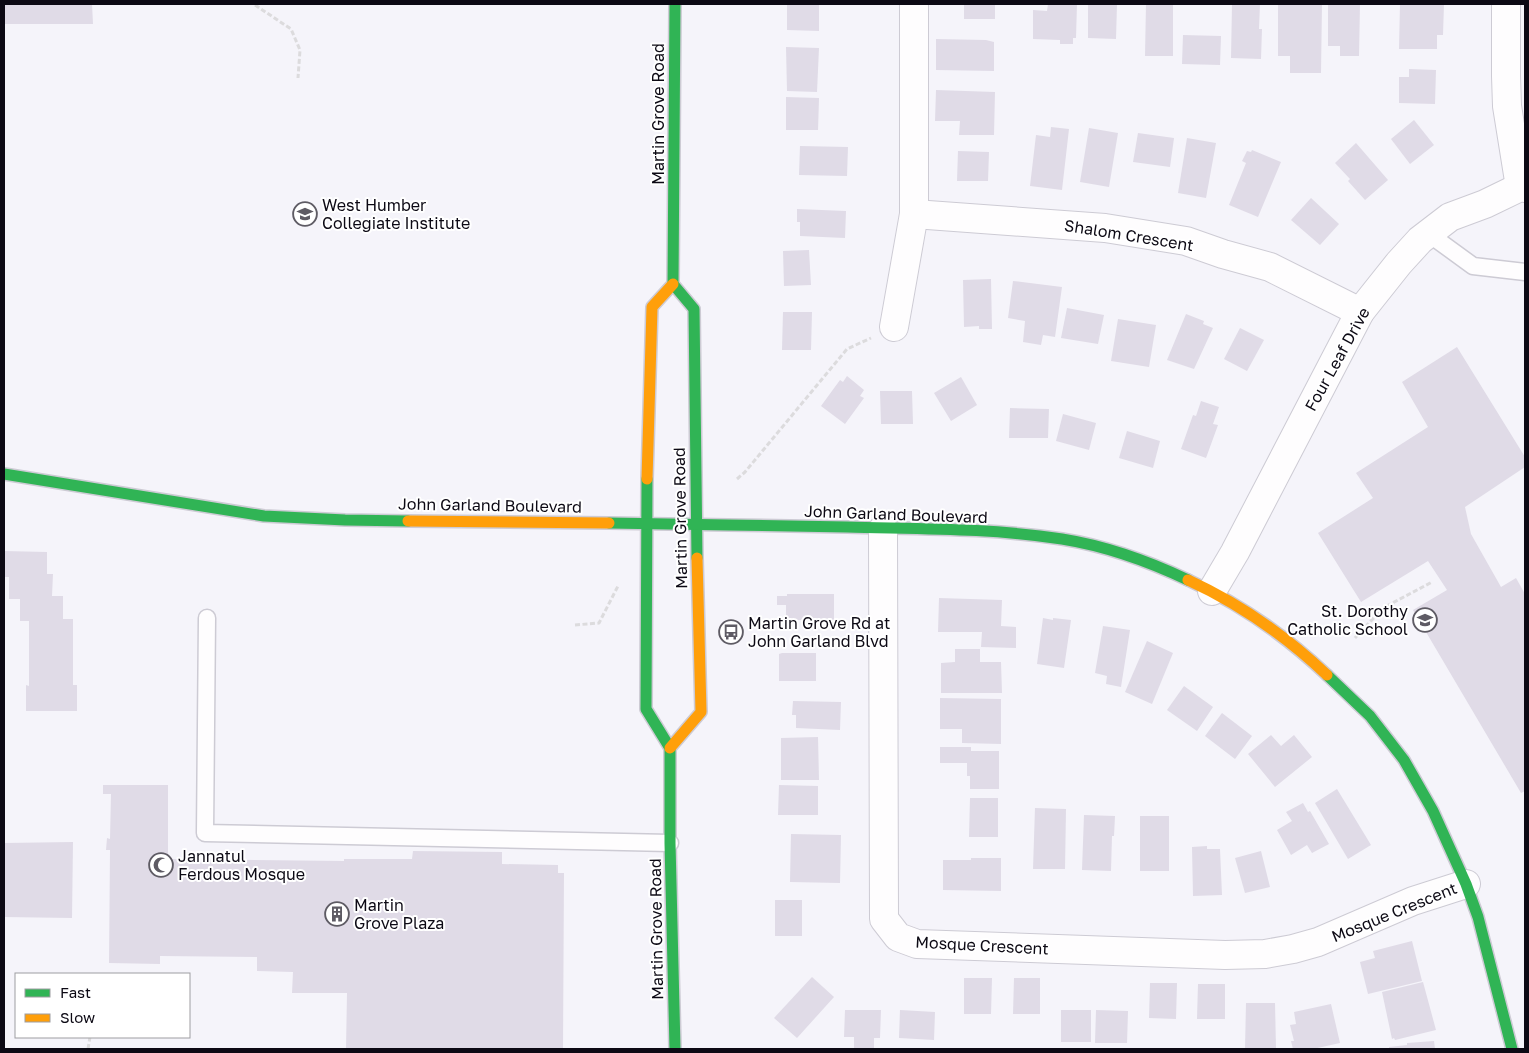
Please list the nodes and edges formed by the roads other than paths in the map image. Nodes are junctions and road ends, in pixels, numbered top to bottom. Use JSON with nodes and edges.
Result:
{"nodes":[{"id":1,"x":675,"y":4,"type":"edge"},
{"id":2,"x":914,"y":4,"type":"edge"},
{"id":3,"x":1506,"y":4,"type":"edge"},
{"id":4,"x":1523,"y":188,"type":"edge"},
{"id":5,"x":914,"y":214,"type":"junction"},
{"id":6,"x":1429,"y":234,"type":"junction"},
{"id":7,"x":1525,"y":272,"type":"edge"},
{"id":8,"x":673,"y":284,"type":"junction"},
{"id":9,"x":1360,"y":312,"type":"junction"},
{"id":10,"x":894,"y":327,"type":"road end"},
{"id":11,"x":4,"y":474,"type":"edge"},
{"id":12,"x":646,"y":524,"type":"junction"},
{"id":13,"x":696,"y":525,"type":"junction"},
{"id":14,"x":884,"y":529,"type":"junction"},
{"id":15,"x":1212,"y":591,"type":"junction"},
{"id":16,"x":207,"y":618,"type":"dead end"},
{"id":17,"x":670,"y":748,"type":"junction"},
{"id":18,"x":670,"y":843,"type":"junction"},
{"id":19,"x":1466,"y":884,"type":"junction"},
{"id":20,"x":675,"y":1049,"type":"edge"},
{"id":21,"x":1512,"y":1049,"type":"edge"}],
"edges":[{"from":1,"to":8,"type":"street","name":"Martin Grove Road"},
{"from":2,"to":5,"type":"street"},
{"from":3,"to":4,"type":"street"},
{"from":4,"to":6,"type":"street","name":"Four Leaf Drive"},
{"from":5,"to":9,"type":"street","name":"Shalom Crescent"},
{"from":5,"to":10,"type":"street"},
{"from":6,"to":7,"type":"lane"},
{"from":6,"to":9,"type":"street","name":"Four Leaf Drive"},
{"from":8,"to":12,"type":"street","name":"Martin Grove Road"},
{"from":8,"to":13,"type":"street","name":"Martin Grove Road"},
{"from":9,"to":15,"type":"street","name":"Four Leaf Drive"},
{"from":11,"to":12,"type":"street","name":"John Garland Boulevard"},
{"from":12,"to":13,"type":"street","name":"John Garland Boulevard"},
{"from":12,"to":17,"type":"street","name":"Martin Grove Road"},
{"from":13,"to":14,"type":"street","name":"John Garland Boulevard"},
{"from":13,"to":17,"type":"street","name":"Martin Grove Road"},
{"from":14,"to":15,"type":"street","name":"John Garland Boulevard"},
{"from":14,"to":19,"type":"street","name":"Mosque Crescent"},
{"from":15,"to":19,"type":"street","name":"John Garland Boulevard"},
{"from":16,"to":18,"type":"lane"},
{"from":17,"to":18,"type":"street","name":"Martin Grove Road"},
{"from":18,"to":20,"type":"street","name":"Martin Grove Road"},
{"from":19,"to":21,"type":"street","name":"John Garland Boulevard"}]}
